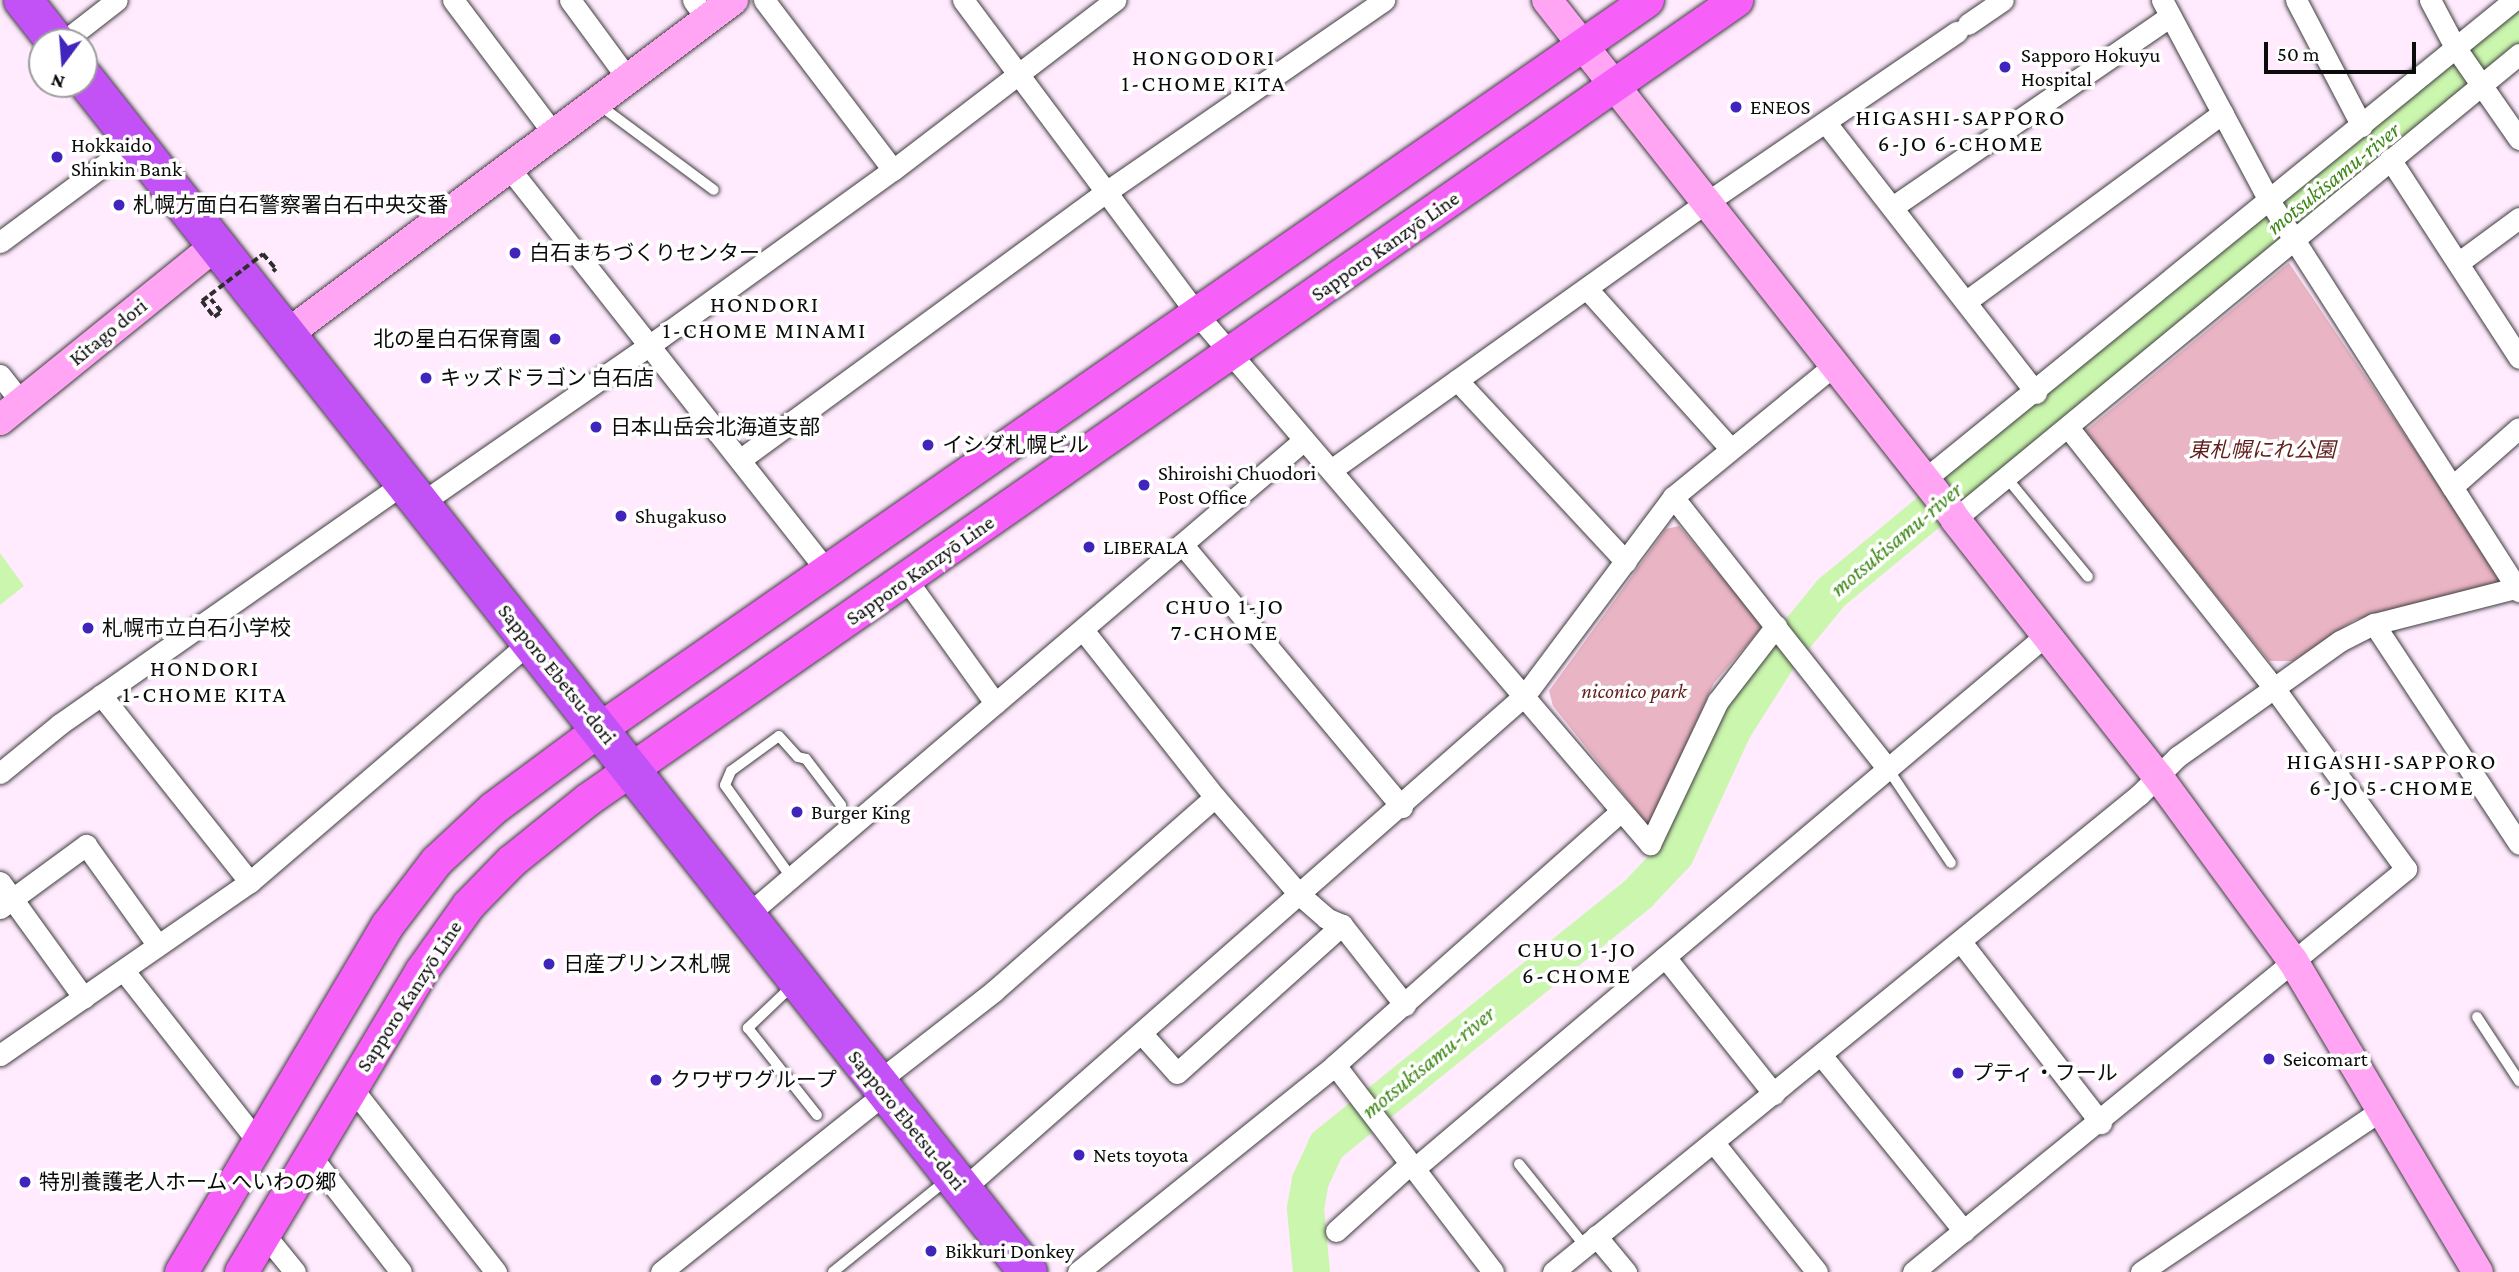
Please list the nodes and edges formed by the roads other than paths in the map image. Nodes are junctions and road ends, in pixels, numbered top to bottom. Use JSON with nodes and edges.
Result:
{"nodes":[{"id":1,"x":23,"y":0,"type":"edge"},
{"id":2,"x":117,"y":0,"type":"edge"},
{"id":3,"x":453,"y":0,"type":"edge"},
{"id":4,"x":570,"y":0,"type":"edge"},
{"id":5,"x":733,"y":0,"type":"edge"},
{"id":6,"x":764,"y":0,"type":"edge"},
{"id":7,"x":963,"y":0,"type":"edge"},
{"id":8,"x":1115,"y":0,"type":"edge"},
{"id":9,"x":1384,"y":0,"type":"edge"},
{"id":10,"x":1547,"y":0,"type":"edge"},
{"id":11,"x":1647,"y":0,"type":"edge"},
{"id":12,"x":1736,"y":0,"type":"edge"},
{"id":13,"x":2003,"y":0,"type":"edge"},
{"id":14,"x":2296,"y":0,"type":"edge"},
{"id":15,"x":2430,"y":0,"type":"edge"},
{"id":16,"x":2514,"y":0,"type":"edge"},
{"id":17,"x":2166,"y":8,"type":"edge"},
{"id":18,"x":700,"y":10,"type":"edge"},
{"id":19,"x":45,"y":28,"type":"edge"},
{"id":20,"x":81,"y":28,"type":"edge"},
{"id":21,"x":1584,"y":46,"type":"junction"},
{"id":22,"x":2459,"y":52,"type":"junction"},
{"id":23,"x":2519,"y":54,"type":"edge"},
{"id":24,"x":1017,"y":72,"type":"junction"},
{"id":25,"x":628,"y":79,"type":"junction"},
{"id":26,"x":2479,"y":79,"type":"junction"},
{"id":27,"x":1615,"y":86,"type":"junction"},
{"id":28,"x":98,"y":96,"type":"edge"},
{"id":29,"x":596,"y":102,"type":"junction"},
{"id":30,"x":2223,"y":113,"type":"junction"},
{"id":31,"x":1826,"y":123,"type":"junction"},
{"id":32,"x":2362,"y":126,"type":"junction"},
{"id":33,"x":554,"y":134,"type":"junction"},
{"id":34,"x":2519,"y":139,"type":"edge"},
{"id":35,"x":134,"y":143,"type":"junction"},
{"id":36,"x":2390,"y":159,"type":"junction"},
{"id":37,"x":509,"y":168,"type":"junction"},
{"id":38,"x":893,"y":170,"type":"junction"},
{"id":39,"x":714,"y":190,"type":"dead end"},
{"id":40,"x":1106,"y":192,"type":"junction"},
{"id":41,"x":1706,"y":203,"type":"junction"},
{"id":42,"x":2272,"y":205,"type":"junction"},
{"id":43,"x":1894,"y":206,"type":"junction"},
{"id":44,"x":2519,"y":218,"type":"edge"},
{"id":45,"x":2292,"y":235,"type":"junction"},
{"id":46,"x":0,"y":242,"type":"edge"},
{"id":47,"x":216,"y":244,"type":"junction"},
{"id":48,"x":2458,"y":263,"type":"junction"},
{"id":49,"x":1589,"y":291,"type":"junction"},
{"id":50,"x":1968,"y":300,"type":"junction"},
{"id":51,"x":1196,"y":313,"type":"junction"},
{"id":52,"x":2511,"y":325,"type":"edge"},
{"id":53,"x":286,"y":335,"type":"junction"},
{"id":54,"x":650,"y":345,"type":"junction"},
{"id":55,"x":1229,"y":354,"type":"junction"},
{"id":56,"x":2519,"y":358,"type":"edge"},
{"id":57,"x":1834,"y":365,"type":"junction"},
{"id":58,"x":0,"y":375,"type":"edge"},
{"id":59,"x":1457,"y":380,"type":"junction"},
{"id":60,"x":2036,"y":393,"type":"junction"},
{"id":61,"x":11,"y":411,"type":"edge"},
{"id":62,"x":2068,"y":426,"type":"junction"},
{"id":63,"x":2519,"y":428,"type":"edge"},
{"id":64,"x":1304,"y":440,"type":"junction"},
{"id":65,"x":1731,"y":449,"type":"junction"},
{"id":66,"x":741,"y":459,"type":"junction"},
{"id":67,"x":1331,"y":470,"type":"junction"},
{"id":68,"x":2006,"y":477,"type":"junction"},
{"id":69,"x":2452,"y":486,"type":"junction"},
{"id":70,"x":411,"y":494,"type":"junction"},
{"id":71,"x":1673,"y":497,"type":"junction"},
{"id":72,"x":1942,"y":501,"type":"junction"},
{"id":73,"x":1182,"y":544,"type":"junction"},
{"id":74,"x":1626,"y":562,"type":"junction"},
{"id":75,"x":827,"y":571,"type":"junction"},
{"id":76,"x":2088,"y":577,"type":"dead end"},
{"id":77,"x":906,"y":579,"type":"junction"},
{"id":78,"x":2518,"y":588,"type":"edge"},
{"id":79,"x":2374,"y":624,"type":"junction"},
{"id":80,"x":1083,"y":631,"type":"junction"},
{"id":81,"x":2046,"y":635,"type":"junction"},
{"id":82,"x":1785,"y":638,"type":"junction"},
{"id":83,"x":529,"y":643,"type":"junction"},
{"id":84,"x":2274,"y":688,"type":"junction"},
{"id":85,"x":101,"y":695,"type":"junction"},
{"id":86,"x":1525,"y":695,"type":"junction"},
{"id":87,"x":995,"y":703,"type":"junction"},
{"id":88,"x":602,"y":727,"type":"junction"},
{"id":89,"x":1888,"y":769,"type":"junction"},
{"id":90,"x":634,"y":770,"type":"junction"},
{"id":91,"x":0,"y":773,"type":"edge"},
{"id":92,"x":2159,"y":778,"type":"junction"},
{"id":93,"x":1215,"y":797,"type":"junction"},
{"id":94,"x":841,"y":806,"type":"dead end"},
{"id":95,"x":1402,"y":807,"type":"junction"},
{"id":96,"x":1621,"y":811,"type":"junction"},
{"id":97,"x":2519,"y":844,"type":"edge"},
{"id":98,"x":1951,"y":863,"type":"dead end"},
{"id":99,"x":791,"y":877,"type":"junction"},
{"id":100,"x":250,"y":882,"type":"junction"},
{"id":101,"x":1300,"y":895,"type":"junction"},
{"id":102,"x":4,"y":896,"type":"edge"},
{"id":103,"x":746,"y":916,"type":"junction"},
{"id":104,"x":1342,"y":925,"type":"junction"},
{"id":105,"x":1961,"y":942,"type":"junction"},
{"id":106,"x":157,"y":944,"type":"junction"},
{"id":107,"x":1665,"y":957,"type":"junction"},
{"id":108,"x":2293,"y":961,"type":"junction"},
{"id":109,"x":124,"y":971,"type":"junction"},
{"id":110,"x":796,"y":982,"type":"junction"},
{"id":111,"x":85,"y":998,"type":"junction"},
{"id":112,"x":1405,"y":1005,"type":"junction"},
{"id":113,"x":2477,"y":1017,"type":"dead end"},
{"id":114,"x":1142,"y":1034,"type":"junction"},
{"id":115,"x":0,"y":1055,"type":"edge"},
{"id":116,"x":1821,"y":1055,"type":"junction"},
{"id":117,"x":1335,"y":1065,"type":"junction"},
{"id":118,"x":2519,"y":1081,"type":"edge"},
{"id":119,"x":351,"y":1087,"type":"junction"},
{"id":120,"x":880,"y":1088,"type":"junction"},
{"id":121,"x":1774,"y":1094,"type":"junction"},
{"id":122,"x":2381,"y":1110,"type":"junction"},
{"id":123,"x":817,"y":1115,"type":"dead end"},
{"id":124,"x":2101,"y":1122,"type":"junction"},
{"id":125,"x":258,"y":1142,"type":"junction"},
{"id":126,"x":1714,"y":1143,"type":"junction"},
{"id":127,"x":310,"y":1155,"type":"junction"},
{"id":128,"x":1519,"y":1164,"type":"dead end"},
{"id":129,"x":1413,"y":1166,"type":"junction"},
{"id":130,"x":957,"y":1182,"type":"junction"},
{"id":131,"x":1336,"y":1231,"type":"dead end"},
{"id":132,"x":1964,"y":1231,"type":"junction"},
{"id":133,"x":264,"y":1234,"type":"junction"},
{"id":134,"x":1590,"y":1241,"type":"junction"},
{"id":135,"x":665,"y":1271,"type":"edge"},
{"id":136,"x":181,"y":1272,"type":"edge"},
{"id":137,"x":242,"y":1272,"type":"edge"},
{"id":138,"x":295,"y":1272,"type":"edge"},
{"id":139,"x":401,"y":1272,"type":"edge"},
{"id":140,"x":496,"y":1272,"type":"edge"},
{"id":141,"x":833,"y":1272,"type":"edge"},
{"id":142,"x":1028,"y":1272,"type":"edge"},
{"id":143,"x":1078,"y":1272,"type":"edge"},
{"id":144,"x":1493,"y":1272,"type":"edge"},
{"id":145,"x":1553,"y":1272,"type":"edge"},
{"id":146,"x":1626,"y":1272,"type":"edge"},
{"id":147,"x":1817,"y":1272,"type":"edge"},
{"id":148,"x":1913,"y":1272,"type":"edge"},
{"id":149,"x":2141,"y":1272,"type":"edge"},
{"id":150,"x":2478,"y":1272,"type":"edge"}],
"edges":[{"from":1,"to":19,"type":"highway"},
{"from":2,"to":20,"type":"street"},
{"from":3,"to":33,"type":"street"},
{"from":4,"to":25,"type":"street"},
{"from":5,"to":18,"type":"street"},
{"from":6,"to":38,"type":"street"},
{"from":7,"to":24,"type":"street"},
{"from":8,"to":24,"type":"street"},
{"from":9,"to":40,"type":"street"},
{"from":10,"to":21,"type":"street"},
{"from":11,"to":21,"type":"main road"},
{"from":12,"to":27,"type":"main road","name":"Sapporo Kanzyō Line"},
{"from":13,"to":31,"type":"street"},
{"from":14,"to":32,"type":"street"},
{"from":15,"to":22,"type":"street"},
{"from":16,"to":22,"type":"street"},
{"from":17,"to":30,"type":"street"},
{"from":17,"to":43,"type":"street"},
{"from":18,"to":25,"type":"street"},
{"from":21,"to":27,"type":"street"},
{"from":21,"to":51,"type":"main road"},
{"from":22,"to":26,"type":"street"},
{"from":22,"to":32,"type":"street"},
{"from":23,"to":26,"type":"street"},
{"from":24,"to":38,"type":"street"},
{"from":24,"to":40,"type":"street"},
{"from":25,"to":29,"type":"street"},
{"from":26,"to":34,"type":"street"},
{"from":26,"to":36,"type":"street"},
{"from":27,"to":41,"type":"street"},
{"from":27,"to":55,"type":"main road","name":"Sapporo Kanzyō Line"},
{"from":28,"to":35,"type":"highway","name":"Sapporo Ebetsu-dori"},
{"from":29,"to":33,"type":"street"},
{"from":29,"to":39,"type":"lane"},
{"from":30,"to":42,"type":"street"},
{"from":30,"to":50,"type":"street"},
{"from":31,"to":41,"type":"street"},
{"from":31,"to":43,"type":"street"},
{"from":32,"to":42,"type":"street"},
{"from":33,"to":37,"type":"street"},
{"from":35,"to":46,"type":"street"},
{"from":35,"to":47,"type":"highway","name":"Sapporo Ebetsu-dori"},
{"from":36,"to":45,"type":"street"},
{"from":36,"to":48,"type":"street"},
{"from":37,"to":53,"type":"street"},
{"from":37,"to":54,"type":"street"},
{"from":38,"to":54,"type":"street"},
{"from":40,"to":51,"type":"street"},
{"from":40,"to":66,"type":"street"},
{"from":41,"to":49,"type":"street"},
{"from":41,"to":57,"type":"street"},
{"from":42,"to":45,"type":"street"},
{"from":42,"to":60,"type":"street"},
{"from":43,"to":50,"type":"street"},
{"from":44,"to":48,"type":"street"},
{"from":45,"to":62,"type":"street"},
{"from":45,"to":69,"type":"street"},
{"from":47,"to":53,"type":"highway","name":"Sapporo Ebetsu-dori"},
{"from":47,"to":61,"type":"street","name":"Kitago dori"},
{"from":48,"to":52,"type":"street"},
{"from":49,"to":59,"type":"street"},
{"from":49,"to":65,"type":"street"},
{"from":50,"to":60,"type":"street"},
{"from":51,"to":55,"type":"street"},
{"from":51,"to":75,"type":"main road"},
{"from":52,"to":56,"type":"street"},
{"from":53,"to":70,"type":"highway","name":"Sapporo Ebetsu-dori"},
{"from":54,"to":66,"type":"street"},
{"from":54,"to":70,"type":"street"},
{"from":55,"to":64,"type":"street"},
{"from":55,"to":77,"type":"main road","name":"Sapporo Kanzyō Line"},
{"from":57,"to":65,"type":"street"},
{"from":57,"to":72,"type":"street"},
{"from":58,"to":61,"type":"street"},
{"from":59,"to":67,"type":"street"},
{"from":59,"to":74,"type":"street"},
{"from":60,"to":72,"type":"street"},
{"from":62,"to":68,"type":"street"},
{"from":62,"to":84,"type":"street"},
{"from":63,"to":69,"type":"street"},
{"from":64,"to":67,"type":"street"},
{"from":64,"to":73,"type":"street"},
{"from":65,"to":71,"type":"street"},
{"from":66,"to":75,"type":"street"},
{"from":67,"to":86,"type":"street"},
{"from":68,"to":72,"type":"street"},
{"from":68,"to":76,"type":"lane"},
{"from":69,"to":78,"type":"street"},
{"from":70,"to":83,"type":"highway","name":"Sapporo Ebetsu-dori"},
{"from":70,"to":85,"type":"street"},
{"from":71,"to":74,"type":"street"},
{"from":71,"to":82,"type":"street"},
{"from":72,"to":81,"type":"street"},
{"from":73,"to":80,"type":"street"},
{"from":73,"to":95,"type":"street"},
{"from":74,"to":86,"type":"street"},
{"from":75,"to":88,"type":"main road"},
{"from":77,"to":87,"type":"street"},
{"from":77,"to":90,"type":"main road","name":"Sapporo Kanzyō Line"},
{"from":78,"to":79,"type":"street"},
{"from":79,"to":84,"type":"street"},
{"from":79,"to":97,"type":"street"},
{"from":80,"to":87,"type":"street"},
{"from":80,"to":93,"type":"street"},
{"from":81,"to":89,"type":"street"},
{"from":81,"to":92,"type":"street"},
{"from":82,"to":89,"type":"street"},
{"from":82,"to":96,"type":"street"},
{"from":83,"to":88,"type":"highway","name":"Sapporo Ebetsu-dori"},
{"from":83,"to":100,"type":"street"},
{"from":84,"to":92,"type":"street"},
{"from":84,"to":108,"type":"street"},
{"from":85,"to":91,"type":"street"},
{"from":85,"to":100,"type":"street"},
{"from":86,"to":95,"type":"street"},
{"from":86,"to":96,"type":"street"},
{"from":87,"to":99,"type":"street"},
{"from":88,"to":90,"type":"highway","name":"Sapporo Ebetsu-dori"},
{"from":88,"to":125,"type":"main road"},
{"from":89,"to":98,"type":"lane"},
{"from":89,"to":107,"type":"street"},
{"from":90,"to":103,"type":"highway","name":"Sapporo Ebetsu-dori"},
{"from":90,"to":119,"type":"main road","name":"Sapporo Kanzyō Line"},
{"from":92,"to":105,"type":"street"},
{"from":92,"to":108,"type":"street"},
{"from":93,"to":101,"type":"street"},
{"from":93,"to":120,"type":"street"},
{"from":94,"to":99,"type":"lane"},
{"from":95,"to":101,"type":"street"},
{"from":96,"to":112,"type":"street"},
{"from":99,"to":103,"type":"street"},
{"from":100,"to":106,"type":"street"},
{"from":101,"to":104,"type":"street"},
{"from":101,"to":114,"type":"street"},
{"from":102,"to":106,"type":"street"},
{"from":102,"to":111,"type":"street"},
{"from":103,"to":110,"type":"highway","name":"Sapporo Ebetsu-dori"},
{"from":104,"to":112,"type":"street"},
{"from":104,"to":114,"type":"street"},
{"from":105,"to":116,"type":"street"},
{"from":105,"to":124,"type":"street"},
{"from":106,"to":109,"type":"street"},
{"from":107,"to":121,"type":"street"},
{"from":107,"to":129,"type":"street"},
{"from":108,"to":122,"type":"street"},
{"from":108,"to":124,"type":"street"},
{"from":109,"to":111,"type":"street"},
{"from":109,"to":125,"type":"street"},
{"from":110,"to":120,"type":"highway","name":"Sapporo Ebetsu-dori"},
{"from":110,"to":123,"type":"lane"},
{"from":111,"to":115,"type":"street"},
{"from":112,"to":117,"type":"street"},
{"from":113,"to":118,"type":"lane"},
{"from":114,"to":130,"type":"street"},
{"from":116,"to":121,"type":"street"},
{"from":116,"to":132,"type":"street"},
{"from":117,"to":129,"type":"street"},
{"from":117,"to":143,"type":"street"},
{"from":119,"to":127,"type":"main road","name":"Sapporo Kanzyō Line"},
{"from":119,"to":140,"type":"street"},
{"from":120,"to":130,"type":"highway","name":"Sapporo Ebetsu-dori"},
{"from":120,"to":135,"type":"street"},
{"from":121,"to":126,"type":"street"},
{"from":122,"to":149,"type":"street"},
{"from":122,"to":150,"type":"street"},
{"from":124,"to":132,"type":"street"},
{"from":125,"to":136,"type":"main road"},
{"from":126,"to":134,"type":"street"},
{"from":126,"to":147,"type":"street"},
{"from":127,"to":133,"type":"main road","name":"Sapporo Kanzyō Line"},
{"from":127,"to":139,"type":"street"},
{"from":128,"to":134,"type":"lane"},
{"from":129,"to":131,"type":"street"},
{"from":129,"to":144,"type":"street"},
{"from":130,"to":141,"type":"lane"},
{"from":130,"to":142,"type":"highway","name":"Sapporo Ebetsu-dori"},
{"from":132,"to":148,"type":"street"},
{"from":133,"to":137,"type":"main road","name":"Sapporo Kanzyō Line"},
{"from":133,"to":138,"type":"street"},
{"from":134,"to":145,"type":"street"},
{"from":134,"to":146,"type":"street"}]}
